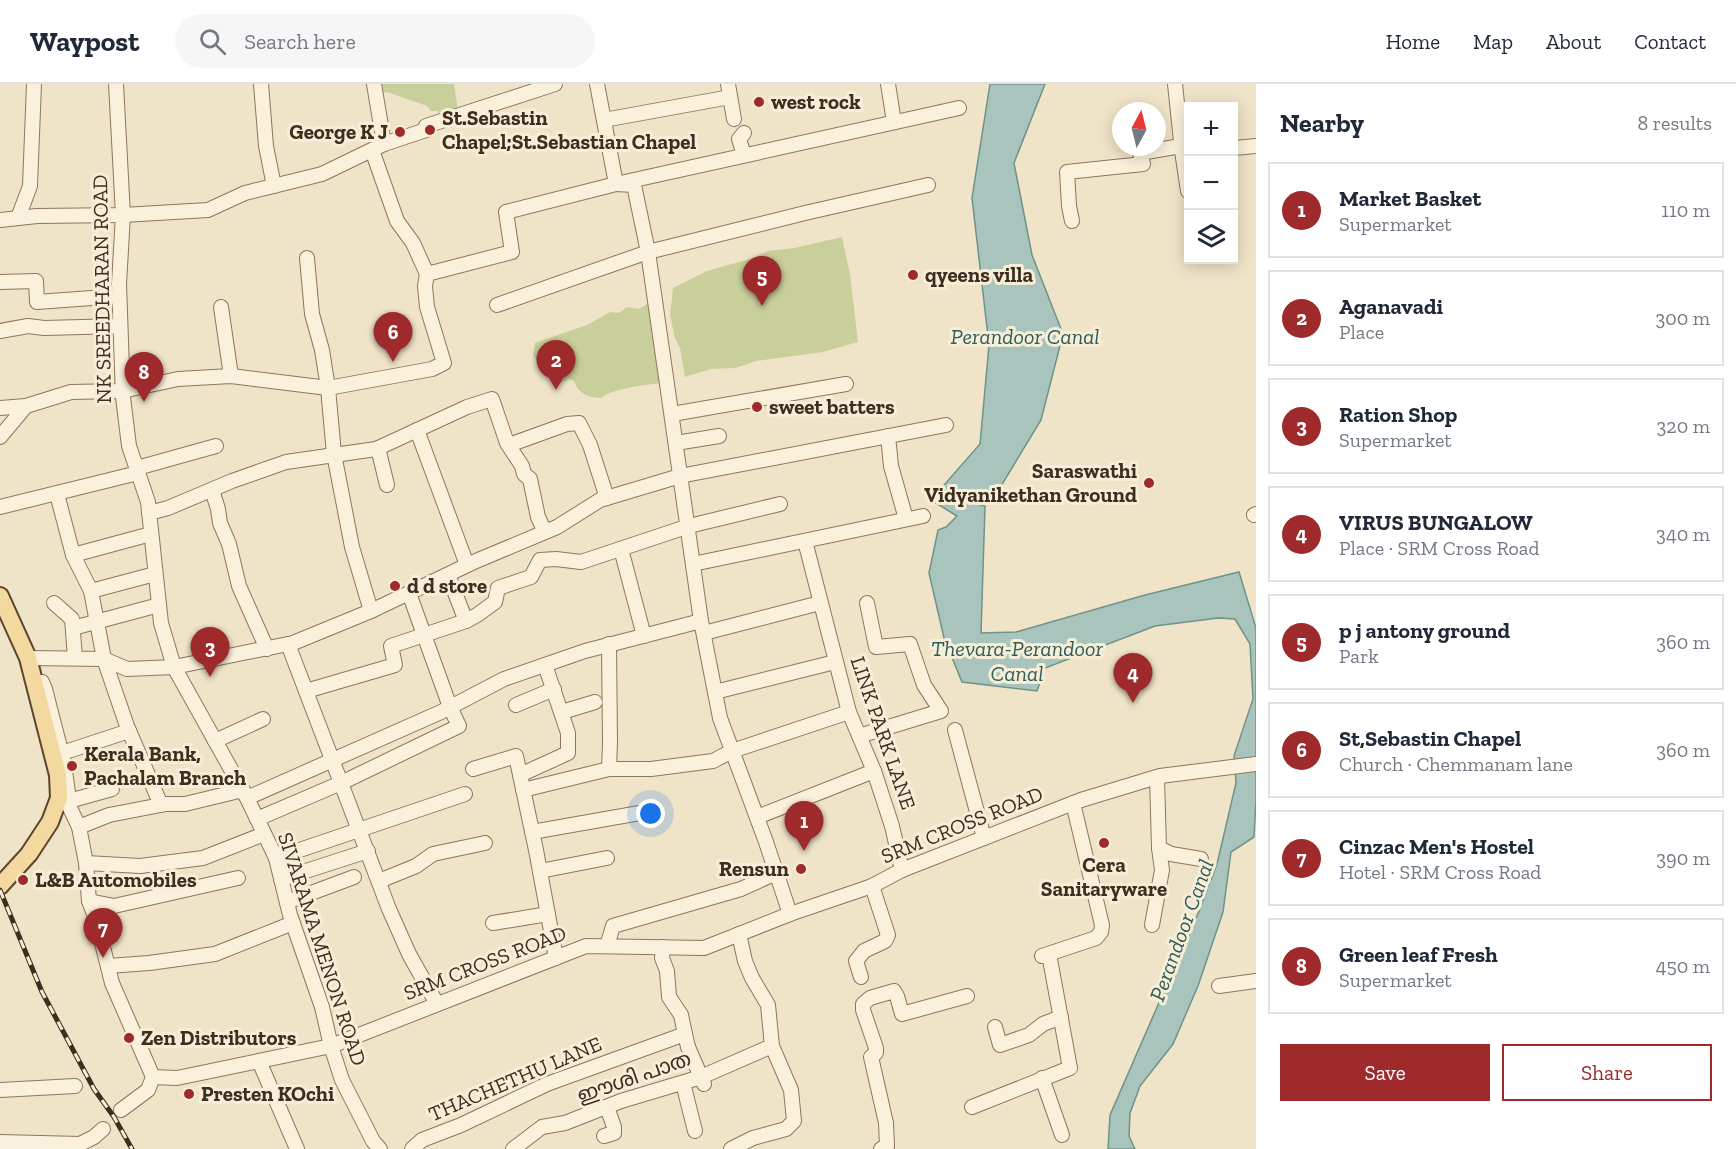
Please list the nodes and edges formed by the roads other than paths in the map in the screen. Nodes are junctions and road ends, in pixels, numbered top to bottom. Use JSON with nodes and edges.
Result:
{"nodes":[{"id":1,"x":34,"y":84,"type":"edge"},
{"id":2,"x":116,"y":84,"type":"edge"},
{"id":3,"x":261,"y":84,"type":"edge"},
{"id":4,"x":374,"y":84,"type":"edge"},
{"id":5,"x":555,"y":84,"type":"edge"},
{"id":6,"x":597,"y":84,"type":"edge"},
{"id":7,"x":888,"y":84,"type":"edge"},
{"id":8,"x":1175,"y":84,"type":"edge"},
{"id":9,"x":729,"y":90,"type":"edge"},
{"id":10,"x":959,"y":108,"type":"dead end"},
{"id":11,"x":734,"y":119,"type":"dead end"},
{"id":12,"x":604,"y":120,"type":"junction"},
{"id":13,"x":894,"y":122,"type":"junction"},
{"id":14,"x":744,"y":133,"type":"dead end"},
{"id":15,"x":1256,"y":146,"type":"edge"},
{"id":16,"x":378,"y":147,"type":"junction"},
{"id":17,"x":1238,"y":148,"type":"edge"},
{"id":18,"x":1184,"y":149,"type":"edge"},
{"id":19,"x":744,"y":155,"type":"junction"},
{"id":20,"x":616,"y":184,"type":"junction"},
{"id":21,"x":928,"y":185,"type":"dead end"},
{"id":22,"x":274,"y":186,"type":"junction"},
{"id":23,"x":123,"y":215,"type":"junction"},
{"id":24,"x":18,"y":218,"type":"junction"},
{"id":25,"x":0,"y":220,"type":"edge"},
{"id":26,"x":1072,"y":221,"type":"dead end"},
{"id":27,"x":648,"y":252,"type":"junction"},
{"id":28,"x":307,"y":258,"type":"dead end"},
{"id":29,"x":427,"y":274,"type":"junction"},
{"id":30,"x":0,"y":282,"type":"edge"},
{"id":31,"x":119,"y":296,"type":"junction"},
{"id":32,"x":497,"y":305,"type":"dead end"},
{"id":33,"x":221,"y":307,"type":"dead end"},
{"id":34,"x":120,"y":326,"type":"junction"},
{"id":35,"x":0,"y":331,"type":"edge"},
{"id":36,"x":231,"y":376,"type":"junction"},
{"id":37,"x":846,"y":384,"type":"dead end"},
{"id":38,"x":328,"y":388,"type":"junction"},
{"id":39,"x":122,"y":391,"type":"junction"},
{"id":40,"x":26,"y":406,"type":"junction"},
{"id":41,"x":0,"y":408,"type":"edge"},
{"id":42,"x":672,"y":414,"type":"junction"},
{"id":43,"x":946,"y":424,"type":"dead end"},
{"id":44,"x":417,"y":430,"type":"junction"},
{"id":45,"x":719,"y":436,"type":"dead end"},
{"id":46,"x":888,"y":436,"type":"junction"},
{"id":47,"x":0,"y":437,"type":"edge"},
{"id":48,"x":676,"y":443,"type":"junction"},
{"id":49,"x":509,"y":445,"type":"junction"},
{"id":50,"x":216,"y":446,"type":"dead end"},
{"id":51,"x":378,"y":448,"type":"junction"},
{"id":52,"x":334,"y":454,"type":"junction"},
{"id":53,"x":138,"y":471,"type":"junction"},
{"id":54,"x":680,"y":476,"type":"junction"},
{"id":55,"x":387,"y":485,"type":"dead end"},
{"id":56,"x":212,"y":490,"type":"junction"},
{"id":57,"x":57,"y":494,"type":"junction"},
{"id":58,"x":607,"y":498,"type":"junction"},
{"id":59,"x":780,"y":504,"type":"dead end"},
{"id":60,"x":0,"y":507,"type":"edge"},
{"id":61,"x":149,"y":513,"type":"junction"},
{"id":62,"x":923,"y":516,"type":"dead end"},
{"id":63,"x":906,"y":519,"type":"junction"},
{"id":64,"x":689,"y":526,"type":"junction"},
{"id":65,"x":545,"y":532,"type":"junction"},
{"id":66,"x":151,"y":534,"type":"junction"},
{"id":67,"x":806,"y":541,"type":"junction"},
{"id":68,"x":621,"y":549,"type":"junction"},
{"id":69,"x":73,"y":555,"type":"junction"},
{"id":70,"x":693,"y":564,"type":"junction"},
{"id":71,"x":467,"y":565,"type":"junction"},
{"id":72,"x":155,"y":574,"type":"junction"},
{"id":73,"x":448,"y":574,"type":"junction"},
{"id":74,"x":91,"y":591,"type":"junction"},
{"id":75,"x":410,"y":593,"type":"junction"},
{"id":76,"x":0,"y":596,"type":"edge"},
{"id":77,"x":54,"y":603,"type":"dead end"},
{"id":78,"x":820,"y":603,"type":"junction"},
{"id":79,"x":867,"y":603,"type":"dead end"},
{"id":80,"x":159,"y":605,"type":"junction"},
{"id":81,"x":371,"y":611,"type":"junction"},
{"id":82,"x":97,"y":621,"type":"junction"},
{"id":83,"x":466,"y":621,"type":"junction"},
{"id":84,"x":702,"y":627,"type":"junction"},
{"id":85,"x":73,"y":628,"type":"junction"},
{"id":86,"x":424,"y":635,"type":"junction"},
{"id":87,"x":644,"y":636,"type":"junction"},
{"id":88,"x":288,"y":644,"type":"junction"},
{"id":89,"x":609,"y":645,"type":"junction"},
{"id":90,"x":267,"y":649,"type":"junction"},
{"id":91,"x":28,"y":658,"type":"junction"},
{"id":92,"x":75,"y":658,"type":"junction"},
{"id":93,"x":104,"y":659,"type":"junction"},
{"id":94,"x":835,"y":662,"type":"junction"},
{"id":95,"x":545,"y":665,"type":"junction"},
{"id":96,"x":174,"y":667,"type":"junction"},
{"id":97,"x":34,"y":685,"type":"junction"},
{"id":98,"x":554,"y":689,"type":"junction"},
{"id":99,"x":306,"y":691,"type":"junction"},
{"id":100,"x":715,"y":692,"type":"junction"},
{"id":101,"x":595,"y":702,"type":"dead end"},
{"id":102,"x":516,"y":705,"type":"dead end"},
{"id":103,"x":450,"y":707,"type":"junction"},
{"id":104,"x":562,"y":712,"type":"junction"},
{"id":105,"x":849,"y":712,"type":"junction"},
{"id":106,"x":263,"y":719,"type":"dead end"},
{"id":107,"x":129,"y":730,"type":"junction"},
{"id":108,"x":955,"y":730,"type":"dead end"},
{"id":109,"x":859,"y":736,"type":"junction"},
{"id":110,"x":215,"y":741,"type":"junction"},
{"id":111,"x":732,"y":751,"type":"junction"},
{"id":112,"x":62,"y":753,"type":"junction"},
{"id":113,"x":331,"y":760,"type":"junction"},
{"id":114,"x":1256,"y":764,"type":"edge"},
{"id":115,"x":473,"y":769,"type":"dead end"},
{"id":116,"x":609,"y":769,"type":"junction"},
{"id":117,"x":874,"y":771,"type":"junction"},
{"id":118,"x":520,"y":775,"type":"junction"},
{"id":119,"x":1157,"y":777,"type":"junction"},
{"id":120,"x":340,"y":783,"type":"junction"},
{"id":121,"x":112,"y":789,"type":"dead end"},
{"id":122,"x":523,"y":790,"type":"junction"},
{"id":123,"x":245,"y":794,"type":"junction"},
{"id":124,"x":465,"y":794,"type":"dead end"},
{"id":125,"x":69,"y":801,"type":"junction"},
{"id":126,"x":1073,"y":803,"type":"junction"},
{"id":127,"x":161,"y":805,"type":"junction"},
{"id":128,"x":651,"y":811,"type":"dead end"},
{"id":129,"x":757,"y":817,"type":"junction"},
{"id":130,"x":257,"y":819,"type":"junction"},
{"id":131,"x":79,"y":827,"type":"junction"},
{"id":132,"x":359,"y":829,"type":"junction"},
{"id":133,"x":532,"y":832,"type":"junction"},
{"id":134,"x":264,"y":834,"type":"junction"},
{"id":135,"x":984,"y":838,"type":"junction"},
{"id":136,"x":485,"y":843,"type":"dead end"},
{"id":137,"x":1159,"y":848,"type":"junction"},
{"id":138,"x":368,"y":851,"type":"junction"},
{"id":139,"x":276,"y":858,"type":"junction"},
{"id":140,"x":607,"y":858,"type":"dead end"},
{"id":141,"x":1201,"y":860,"type":"dead end"},
{"id":142,"x":86,"y":863,"type":"junction"},
{"id":143,"x":902,"y":870,"type":"junction"},
{"id":144,"x":540,"y":871,"type":"junction"},
{"id":145,"x":776,"y":873,"type":"junction"},
{"id":146,"x":354,"y":877,"type":"dead end"},
{"id":147,"x":238,"y":878,"type":"dead end"},
{"id":148,"x":281,"y":879,"type":"junction"},
{"id":149,"x":379,"y":881,"type":"junction"},
{"id":150,"x":872,"y":885,"type":"junction"},
{"id":151,"x":0,"y":886,"type":"edge"},
{"id":152,"x":89,"y":902,"type":"junction"},
{"id":153,"x":287,"y":902,"type":"junction"},
{"id":154,"x":548,"y":914,"type":"junction"},
{"id":155,"x":790,"y":914,"type":"junction"},
{"id":156,"x":293,"y":923,"type":"junction"},
{"id":157,"x":493,"y":923,"type":"dead end"},
{"id":158,"x":1152,"y":925,"type":"dead end"},
{"id":159,"x":739,"y":934,"type":"junction"},
{"id":160,"x":607,"y":946,"type":"junction"},
{"id":161,"x":663,"y":947,"type":"junction"},
{"id":162,"x":556,"y":958,"type":"junction"},
{"id":163,"x":108,"y":966,"type":"junction"},
{"id":164,"x":861,"y":977,"type":"dead end"},
{"id":165,"x":1256,"y":981,"type":"edge"},
{"id":166,"x":1220,"y":986,"type":"dead end"},
{"id":167,"x":967,"y":996,"type":"dead end"},
{"id":168,"x":437,"y":1005,"type":"junction"},
{"id":169,"x":1061,"y":1017,"type":"junction"},
{"id":170,"x":996,"y":1027,"type":"dead end"},
{"id":171,"x":685,"y":1034,"type":"junction"},
{"id":172,"x":772,"y":1046,"type":"junction"},
{"id":173,"x":331,"y":1047,"type":"junction"},
{"id":174,"x":259,"y":1061,"type":"junction"},
{"id":175,"x":153,"y":1077,"type":"junction"},
{"id":176,"x":1042,"y":1077,"type":"junction"},
{"id":177,"x":703,"y":1082,"type":"junction"},
{"id":178,"x":683,"y":1083,"type":"junction"},
{"id":179,"x":75,"y":1086,"type":"dead end"},
{"id":180,"x":0,"y":1090,"type":"edge"},
{"id":181,"x":607,"y":1107,"type":"junction"},
{"id":182,"x":972,"y":1107,"type":"dead end"},
{"id":183,"x":121,"y":1110,"type":"dead end"},
{"id":184,"x":103,"y":1129,"type":"dead end"},
{"id":185,"x":695,"y":1131,"type":"dead end"},
{"id":186,"x":1062,"y":1135,"type":"dead end"},
{"id":187,"x":604,"y":1136,"type":"dead end"},
{"id":188,"x":0,"y":1142,"type":"edge"},
{"id":189,"x":297,"y":1149,"type":"edge"},
{"id":190,"x":380,"y":1149,"type":"edge"},
{"id":191,"x":412,"y":1149,"type":"edge"},
{"id":192,"x":513,"y":1149,"type":"edge"},
{"id":193,"x":731,"y":1149,"type":"edge"},
{"id":194,"x":881,"y":1149,"type":"edge"}],
"edges":[{"from":1,"to":24,"type":"street"},
{"from":2,"to":23,"type":"street","name":"NK SREEDHARAN ROAD"},
{"from":3,"to":22,"type":"street"},
{"from":4,"to":16,"type":"street"},
{"from":5,"to":16,"type":"street"},
{"from":6,"to":12,"type":"street"},
{"from":7,"to":13,"type":"street"},
{"from":8,"to":18,"type":"street"},
{"from":9,"to":11,"type":"street"},
{"from":9,"to":12,"type":"street"},
{"from":10,"to":13,"type":"street"},
{"from":12,"to":20,"type":"street"},
{"from":13,"to":19,"type":"street"},
{"from":14,"to":19,"type":"street"},
{"from":15,"to":17,"type":"street"},
{"from":16,"to":22,"type":"street"},
{"from":16,"to":29,"type":"street"},
{"from":18,"to":26,"type":"street"},
{"from":19,"to":20,"type":"street"},
{"from":20,"to":27,"type":"street"},
{"from":20,"to":29,"type":"street"},
{"from":21,"to":27,"type":"street"},
{"from":22,"to":23,"type":"street"},
{"from":23,"to":24,"type":"street"},
{"from":23,"to":31,"type":"street","name":"NK SREEDHARAN ROAD"},
{"from":24,"to":25,"type":"street"},
{"from":27,"to":32,"type":"street"},
{"from":27,"to":42,"type":"street"},
{"from":28,"to":38,"type":"street"},
{"from":29,"to":38,"type":"street"},
{"from":30,"to":31,"type":"street"},
{"from":31,"to":34,"type":"street","name":"NK SREEDHARAN ROAD"},
{"from":33,"to":36,"type":"street"},
{"from":34,"to":35,"type":"street"},
{"from":34,"to":39,"type":"street","name":"NK SREEDHARAN ROAD"},
{"from":36,"to":38,"type":"street"},
{"from":36,"to":39,"type":"street"},
{"from":37,"to":42,"type":"street"},
{"from":38,"to":52,"type":"street"},
{"from":39,"to":40,"type":"street"},
{"from":39,"to":53,"type":"street","name":"NK SREEDHARAN ROAD"},
{"from":40,"to":41,"type":"street"},
{"from":40,"to":47,"type":"street"},
{"from":42,"to":48,"type":"street"},
{"from":43,"to":46,"type":"street"},
{"from":44,"to":49,"type":"street"},
{"from":44,"to":51,"type":"street"},
{"from":44,"to":71,"type":"street"},
{"from":45,"to":48,"type":"street"},
{"from":46,"to":54,"type":"street"},
{"from":46,"to":63,"type":"street"},
{"from":48,"to":54,"type":"street"},
{"from":49,"to":58,"type":"street"},
{"from":49,"to":65,"type":"street"},
{"from":50,"to":53,"type":"street"},
{"from":51,"to":52,"type":"street"},
{"from":51,"to":55,"type":"street"},
{"from":52,"to":56,"type":"street"},
{"from":52,"to":81,"type":"street"},
{"from":53,"to":57,"type":"street"},
{"from":53,"to":61,"type":"street","name":"NK SREEDHARAN ROAD"},
{"from":54,"to":58,"type":"street"},
{"from":54,"to":64,"type":"street"},
{"from":56,"to":61,"type":"street"},
{"from":56,"to":90,"type":"street"},
{"from":57,"to":60,"type":"street"},
{"from":57,"to":69,"type":"street"},
{"from":58,"to":65,"type":"street"},
{"from":59,"to":64,"type":"street"},
{"from":61,"to":66,"type":"street","name":"NK SREEDHARAN ROAD"},
{"from":62,"to":63,"type":"street"},
{"from":63,"to":67,"type":"street"},
{"from":64,"to":68,"type":"street"},
{"from":64,"to":70,"type":"street"},
{"from":65,"to":71,"type":"street"},
{"from":66,"to":69,"type":"street"},
{"from":66,"to":72,"type":"street","name":"NK SREEDHARAN ROAD"},
{"from":67,"to":70,"type":"street"},
{"from":67,"to":78,"type":"street","name":"LINK PARK LANE"},
{"from":68,"to":83,"type":"street"},
{"from":68,"to":87,"type":"street"},
{"from":69,"to":74,"type":"street"},
{"from":70,"to":84,"type":"street"},
{"from":71,"to":73,"type":"street"},
{"from":72,"to":74,"type":"street"},
{"from":72,"to":80,"type":"street","name":"NK SREEDHARAN ROAD"},
{"from":73,"to":75,"type":"street"},
{"from":73,"to":83,"type":"street"},
{"from":74,"to":82,"type":"street"},
{"from":75,"to":81,"type":"street"},
{"from":75,"to":86,"type":"street"},
{"from":76,"to":91,"type":"main road"},
{"from":77,"to":85,"type":"street"},
{"from":78,"to":84,"type":"street"},
{"from":78,"to":94,"type":"street","name":"LINK PARK LANE"},
{"from":79,"to":109,"type":"street"},
{"from":80,"to":82,"type":"street"},
{"from":80,"to":96,"type":"street","name":"NK SREEDHARAN ROAD"},
{"from":81,"to":88,"type":"street"},
{"from":82,"to":85,"type":"street"},
{"from":82,"to":93,"type":"street"},
{"from":83,"to":86,"type":"street"},
{"from":84,"to":87,"type":"street"},
{"from":84,"to":100,"type":"street"},
{"from":85,"to":92,"type":"street"},
{"from":86,"to":99,"type":"street"},
{"from":86,"to":103,"type":"street"},
{"from":87,"to":89,"type":"street"},
{"from":88,"to":90,"type":"street"},
{"from":88,"to":99,"type":"street"},
{"from":89,"to":95,"type":"street"},
{"from":89,"to":116,"type":"street"},
{"from":90,"to":96,"type":"street"},
{"from":91,"to":92,"type":"street"},
{"from":91,"to":97,"type":"main road"},
{"from":92,"to":93,"type":"street"},
{"from":93,"to":96,"type":"street"},
{"from":93,"to":107,"type":"street"},
{"from":94,"to":100,"type":"street"},
{"from":94,"to":105,"type":"street","name":"LINK PARK LANE"},
{"from":95,"to":98,"type":"street"},
{"from":95,"to":103,"type":"street"},
{"from":96,"to":110,"type":"street","name":"SIVARAMA MENON ROAD"},
{"from":97,"to":112,"type":"street"},
{"from":97,"to":151,"type":"main road"},
{"from":98,"to":102,"type":"street"},
{"from":98,"to":104,"type":"street"},
{"from":99,"to":113,"type":"street"},
{"from":100,"to":111,"type":"street"},
{"from":101,"to":104,"type":"street"},
{"from":103,"to":113,"type":"street"},
{"from":103,"to":120,"type":"street"},
{"from":104,"to":118,"type":"street"},
{"from":105,"to":109,"type":"street","name":"LINK PARK LANE"},
{"from":105,"to":111,"type":"street"},
{"from":106,"to":110,"type":"street"},
{"from":107,"to":112,"type":"street"},
{"from":107,"to":127,"type":"street"},
{"from":108,"to":135,"type":"street"},
{"from":109,"to":117,"type":"street","name":"LINK PARK LANE"},
{"from":110,"to":123,"type":"street","name":"SIVARAMA MENON ROAD"},
{"from":111,"to":116,"type":"street"},
{"from":111,"to":129,"type":"street"},
{"from":112,"to":125,"type":"street"},
{"from":113,"to":120,"type":"street"},
{"from":113,"to":123,"type":"street"},
{"from":114,"to":119,"type":"street","name":"SRM CROSS ROAD"},
{"from":115,"to":118,"type":"street"},
{"from":116,"to":122,"type":"street"},
{"from":117,"to":129,"type":"street"},
{"from":117,"to":143,"type":"street","name":"LINK PARK LANE"},
{"from":118,"to":122,"type":"street"},
{"from":119,"to":126,"type":"street","name":"SRM CROSS ROAD"},
{"from":119,"to":137,"type":"street"},
{"from":120,"to":130,"type":"street"},
{"from":120,"to":132,"type":"street"},
{"from":121,"to":125,"type":"street"},
{"from":122,"to":133,"type":"street"},
{"from":123,"to":127,"type":"street"},
{"from":123,"to":130,"type":"street","name":"SIVARAMA MENON ROAD"},
{"from":124,"to":132,"type":"street"},
{"from":125,"to":131,"type":"street"},
{"from":126,"to":135,"type":"street","name":"SRM CROSS ROAD"},
{"from":126,"to":169,"type":"street"},
{"from":127,"to":131,"type":"street"},
{"from":128,"to":133,"type":"street"},
{"from":129,"to":145,"type":"street"},
{"from":130,"to":134,"type":"street","name":"SIVARAMA MENON ROAD"},
{"from":131,"to":142,"type":"street"},
{"from":132,"to":138,"type":"street"},
{"from":132,"to":139,"type":"street"},
{"from":133,"to":144,"type":"street"},
{"from":134,"to":139,"type":"street","name":"SIVARAMA MENON ROAD"},
{"from":134,"to":142,"type":"street"},
{"from":135,"to":143,"type":"street","name":"SRM CROSS ROAD"},
{"from":136,"to":149,"type":"street"},
{"from":137,"to":141,"type":"street"},
{"from":137,"to":158,"type":"street"},
{"from":138,"to":148,"type":"street"},
{"from":138,"to":149,"type":"street"},
{"from":139,"to":148,"type":"street","name":"SIVARAMA MENON ROAD"},
{"from":140,"to":144,"type":"street"},
{"from":142,"to":152,"type":"street"},
{"from":143,"to":150,"type":"street","name":"SRM CROSS ROAD"},
{"from":144,"to":154,"type":"street"},
{"from":145,"to":155,"type":"street"},
{"from":145,"to":160,"type":"street"},
{"from":146,"to":153,"type":"street"},
{"from":147,"to":152,"type":"street"},
{"from":148,"to":153,"type":"street","name":"SIVARAMA MENON ROAD"},
{"from":149,"to":168,"type":"street"},
{"from":150,"to":155,"type":"street","name":"SRM CROSS ROAD"},
{"from":150,"to":164,"type":"street"},
{"from":152,"to":163,"type":"street"},
{"from":153,"to":156,"type":"street","name":"SIVARAMA MENON ROAD"},
{"from":154,"to":157,"type":"street"},
{"from":154,"to":162,"type":"street"},
{"from":155,"to":159,"type":"street","name":"SRM CROSS ROAD"},
{"from":156,"to":163,"type":"street"},
{"from":156,"to":173,"type":"street","name":"SIVARAMA MENON ROAD"},
{"from":159,"to":161,"type":"street","name":"SRM CROSS ROAD"},
{"from":159,"to":172,"type":"street"},
{"from":160,"to":161,"type":"street","name":"SRM CROSS ROAD"},
{"from":160,"to":162,"type":"street","name":"SRM CROSS ROAD"},
{"from":161,"to":171,"type":"street"},
{"from":162,"to":168,"type":"street","name":"SRM CROSS ROAD"},
{"from":163,"to":175,"type":"street"},
{"from":165,"to":166,"type":"street"},
{"from":167,"to":194,"type":"street"},
{"from":168,"to":173,"type":"street","name":"SRM CROSS ROAD"},
{"from":169,"to":170,"type":"street"},
{"from":169,"to":176,"type":"street"},
{"from":171,"to":177,"type":"street"},
{"from":171,"to":191,"type":"street","name":"THACHETHU LANE"},
{"from":172,"to":177,"type":"street","name":"ഈശി പാത"},
{"from":172,"to":193,"type":"street"},
{"from":173,"to":174,"type":"street","name":"SRM CROSS ROAD"},
{"from":173,"to":190,"type":"street","name":"SIVARAMA MENON ROAD"},
{"from":174,"to":175,"type":"street","name":"SRM CROSS ROAD"},
{"from":174,"to":189,"type":"street"},
{"from":175,"to":183,"type":"street"},
{"from":176,"to":182,"type":"street"},
{"from":176,"to":186,"type":"street"},
{"from":177,"to":178,"type":"street","name":"ഈശി പാത"},
{"from":178,"to":181,"type":"street","name":"ഈശി പാത"},
{"from":178,"to":185,"type":"street"},
{"from":179,"to":180,"type":"street"},
{"from":181,"to":187,"type":"street"},
{"from":181,"to":192,"type":"street","name":"ഈശി പാത"},
{"from":184,"to":188,"type":"street"}]}
